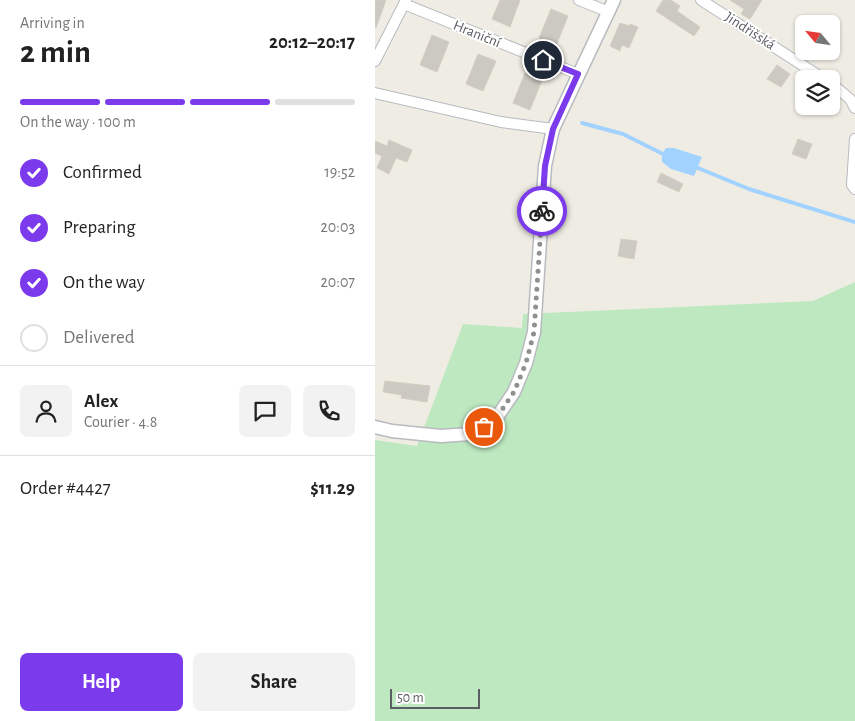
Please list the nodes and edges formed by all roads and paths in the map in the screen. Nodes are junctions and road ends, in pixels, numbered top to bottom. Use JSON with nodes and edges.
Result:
{"nodes":[{"id":1,"x":579,"y":0,"type":"edge"},
{"id":2,"x":614,"y":0,"type":"edge"},
{"id":3,"x":701,"y":0,"type":"edge"},
{"id":4,"x":405,"y":2,"type":"edge"},
{"id":5,"x":609,"y":12,"type":"junction"},
{"id":6,"x":375,"y":61,"type":"edge"},
{"id":7,"x":810,"y":70,"type":"edge"},
{"id":8,"x":578,"y":74,"type":"junction"},
{"id":9,"x":840,"y":89,"type":"edge"},
{"id":10,"x":375,"y":93,"type":"edge"},
{"id":11,"x":855,"y":108,"type":"edge"},
{"id":12,"x":553,"y":129,"type":"junction"},
{"id":13,"x":855,"y":140,"type":"edge"},
{"id":14,"x":855,"y":189,"type":"edge"},
{"id":15,"x":375,"y":427,"type":"edge"}],
"edges":[{"from":1,"to":5,"type":"street"},
{"from":2,"to":5,"type":"street"},
{"from":3,"to":7,"type":"street","name":"Jindřišská"},
{"from":4,"to":6,"type":"street"},
{"from":4,"to":8,"type":"street","name":"Hraniční"},
{"from":5,"to":8,"type":"street"},
{"from":8,"to":12,"type":"street"},
{"from":9,"to":11,"type":"street"},
{"from":10,"to":12,"type":"street"},
{"from":12,"to":15,"type":"street"},
{"from":13,"to":14,"type":"street"}]}
